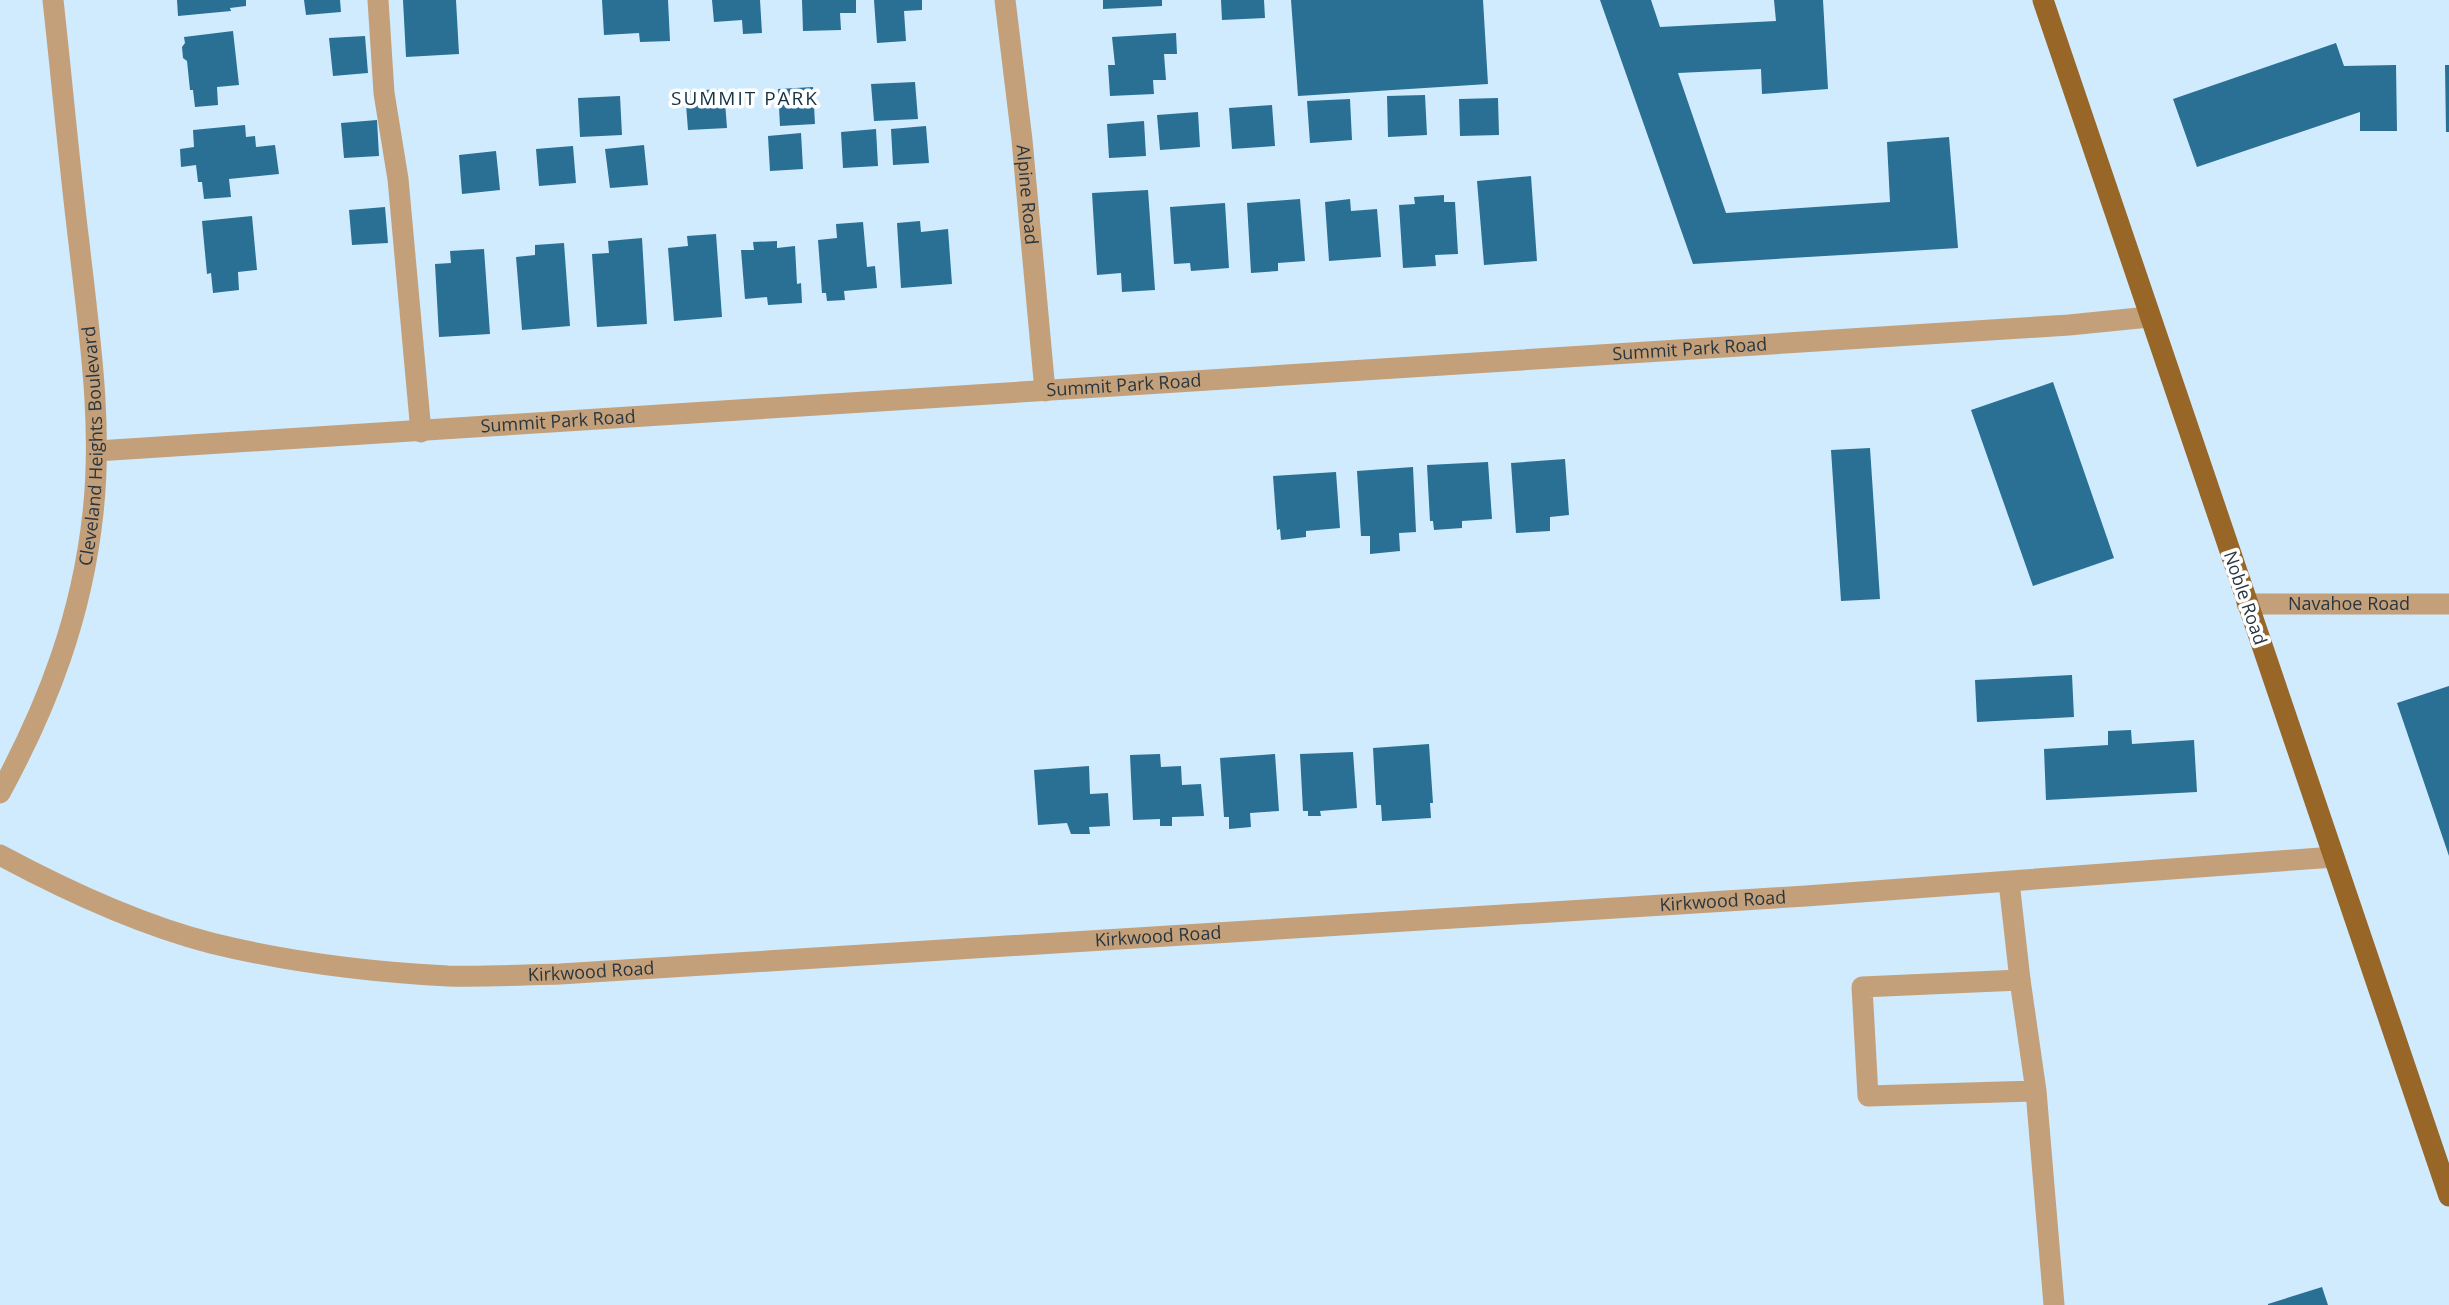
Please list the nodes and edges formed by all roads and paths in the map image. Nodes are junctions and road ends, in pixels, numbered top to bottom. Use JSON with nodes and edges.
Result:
{"nodes":[{"id":1,"x":53,"y":0,"type":"edge"},
{"id":2,"x":378,"y":0,"type":"edge"},
{"id":3,"x":1004,"y":0,"type":"edge"},
{"id":4,"x":2043,"y":0,"type":"edge"},
{"id":5,"x":2150,"y":317,"type":"junction"},
{"id":6,"x":1045,"y":391,"type":"junction"},
{"id":7,"x":421,"y":432,"type":"junction"},
{"id":8,"x":97,"y":451,"type":"junction"},
{"id":9,"x":2247,"y":604,"type":"junction"},
{"id":10,"x":2449,"y":604,"type":"edge"},
{"id":11,"x":0,"y":793,"type":"edge"},
{"id":12,"x":0,"y":855,"type":"edge"},
{"id":13,"x":2334,"y":857,"type":"junction"},
{"id":14,"x":2009,"y":882,"type":"junction"},
{"id":15,"x":2020,"y":980,"type":"junction"},
{"id":16,"x":2036,"y":1091,"type":"junction"},
{"id":17,"x":2449,"y":1196,"type":"edge"},
{"id":18,"x":2054,"y":1305,"type":"edge"}],
"edges":[{"from":1,"to":8,"type":"street","name":"Cleveland Heights Boulevard"},
{"from":2,"to":7,"type":"street"},
{"from":3,"to":6,"type":"street","name":"Alpine Road"},
{"from":4,"to":5,"type":"main road","name":"Noble Road"},
{"from":5,"to":6,"type":"street","name":"Summit Park Road"},
{"from":5,"to":9,"type":"main road","name":"Noble Road"},
{"from":6,"to":7,"type":"street","name":"Summit Park Road"},
{"from":7,"to":8,"type":"street","name":"Summit Park Road"},
{"from":8,"to":11,"type":"street","name":"Cleveland Heights Boulevard"},
{"from":9,"to":10,"type":"street","name":"Navahoe Road"},
{"from":9,"to":13,"type":"main road","name":"Noble Road"},
{"from":12,"to":14,"type":"street","name":"Kirkwood Road"},
{"from":13,"to":14,"type":"street","name":"Kirkwood Road"},
{"from":13,"to":17,"type":"main road","name":"Noble Road"},
{"from":14,"to":15,"type":"street"},
{"from":15,"to":16,"type":"street"},
{"from":15,"to":16,"type":"street"},
{"from":16,"to":18,"type":"street"}]}
